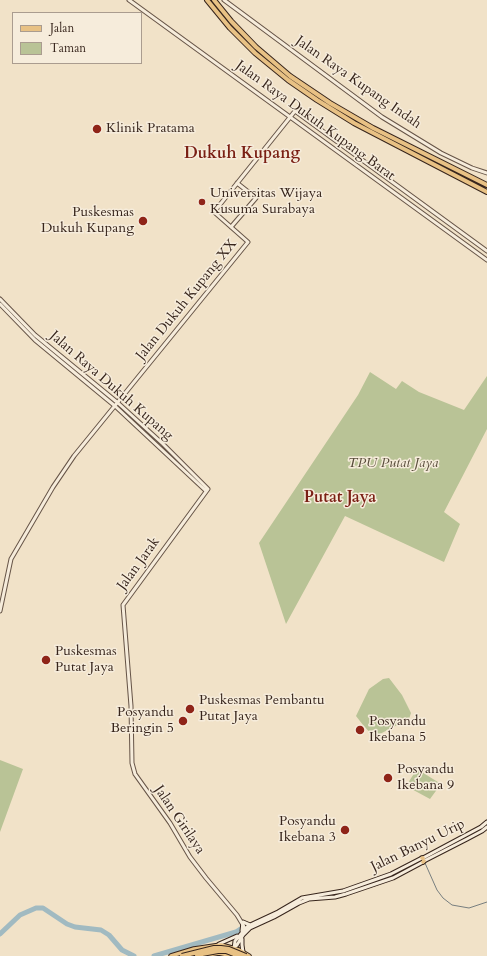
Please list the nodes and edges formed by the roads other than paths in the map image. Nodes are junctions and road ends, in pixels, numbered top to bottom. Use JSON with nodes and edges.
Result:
{"nodes":[{"id":1,"x":129,"y":0,"type":"edge"},
{"id":2,"x":207,"y":0,"type":"edge"},
{"id":3,"x":214,"y":0,"type":"edge"},
{"id":4,"x":224,"y":0,"type":"edge"},
{"id":5,"x":291,"y":118,"type":"junction"},
{"id":6,"x":331,"y":137,"type":"junction"},
{"id":7,"x":326,"y":142,"type":"junction"},
{"id":8,"x":487,"y":172,"type":"edge"},
{"id":9,"x":237,"y":183,"type":"junction"},
{"id":10,"x":487,"y":185,"type":"edge"},
{"id":11,"x":404,"y":191,"type":"junction"},
{"id":12,"x":487,"y":192,"type":"edge"},
{"id":13,"x":400,"y":197,"type":"junction"},
{"id":14,"x":421,"y":203,"type":"junction"},
{"id":15,"x":417,"y":209,"type":"junction"},
{"id":16,"x":452,"y":225,"type":"junction"},
{"id":17,"x":231,"y":227,"type":"junction"},
{"id":18,"x":448,"y":231,"type":"junction"},
{"id":19,"x":487,"y":251,"type":"edge"},
{"id":20,"x":487,"y":260,"type":"edge"},
{"id":21,"x":0,"y":299,"type":"edge"},
{"id":22,"x":0,"y":304,"type":"edge"},
{"id":23,"x":118,"y":403,"type":"junction"},
{"id":24,"x":115,"y":406,"type":"junction"},
{"id":25,"x":189,"y":472,"type":"junction"},
{"id":26,"x":206,"y":491,"type":"joint"},
{"id":27,"x":0,"y":611,"type":"edge"},
{"id":28,"x":131,"y":706,"type":"joint"},
{"id":29,"x":487,"y":822,"type":"edge"},
{"id":30,"x":487,"y":827,"type":"edge"},
{"id":31,"x":423,"y":860,"type":"junction"},
{"id":32,"x":243,"y":922,"type":"junction"},
{"id":33,"x":250,"y":925,"type":"junction"},
{"id":34,"x":246,"y":930,"type":"junction"},
{"id":35,"x":242,"y":934,"type":"junction"},
{"id":36,"x":215,"y":946,"type":"junction"},
{"id":37,"x":234,"y":948,"type":"junction"},
{"id":38,"x":194,"y":949,"type":"junction"},
{"id":39,"x":224,"y":954,"type":"junction"},
{"id":40,"x":244,"y":954,"type":"edge"},
{"id":41,"x":171,"y":956,"type":"edge"},
{"id":42,"x":182,"y":956,"type":"edge"},
{"id":43,"x":190,"y":956,"type":"edge"},
{"id":44,"x":199,"y":956,"type":"edge"},
{"id":45,"x":203,"y":956,"type":"edge"},
{"id":46,"x":232,"y":956,"type":"edge"},
{"id":47,"x":238,"y":956,"type":"edge"},
{"id":48,"x":249,"y":956,"type":"edge"}],
"edges":[{"from":1,"to":5,"type":"street","name":"Jalan Raya Dukuh Kupang Barat"},
{"from":2,"to":12,"type":"highway"},
{"from":3,"to":10,"type":"highway"},
{"from":4,"to":8,"type":"street","name":"Jalan Raya Kupang Indah"},
{"from":5,"to":6,"type":"street","name":"Jalan Raya Dukuh Kupang Barat"},
{"from":5,"to":7,"type":"street","name":"Jalan Raya Dukuh Kupang Barat"},
{"from":5,"to":9,"type":"street"},
{"from":6,"to":7,"type":"street"},
{"from":6,"to":11,"type":"street","name":"Jalan Raya Dukuh Kupang Barat"},
{"from":7,"to":13,"type":"street","name":"Jalan Raya Dukuh Kupang Barat"},
{"from":9,"to":17,"type":"street","name":"Jalan Dukuh Kupang XX"},
{"from":9,"to":17,"type":"street"},
{"from":11,"to":13,"type":"street"},
{"from":11,"to":14,"type":"street","name":"Jalan Raya Dukuh Kupang Barat"},
{"from":13,"to":15,"type":"street","name":"Jalan Raya Dukuh Kupang Barat"},
{"from":14,"to":15,"type":"street"},
{"from":14,"to":16,"type":"street","name":"Jalan Raya Dukuh Kupang Barat"},
{"from":15,"to":18,"type":"street","name":"Jalan Raya Dukuh Kupang Barat"},
{"from":16,"to":18,"type":"street"},
{"from":16,"to":19,"type":"street","name":"Jalan Raya Dukuh Kupang Barat"},
{"from":17,"to":23,"type":"street","name":"Jalan Dukuh Kupang XX"},
{"from":18,"to":20,"type":"street","name":"Jalan Raya Dukuh Kupang Barat"},
{"from":21,"to":23,"type":"street","name":"Jalan Raya Dukuh Kupang"},
{"from":22,"to":24,"type":"street","name":"Jalan Raya Dukuh Kupang"},
{"from":23,"to":24,"type":"street","name":"Jalan Dukuh Kupang XX"},
{"from":23,"to":25,"type":"street","name":"Jalan Raya Dukuh Kupang"},
{"from":24,"to":25,"type":"street","name":"Jalan Raya Dukuh Kupang"},
{"from":24,"to":27,"type":"street","name":"Jalan Dukuh Kupang XX"},
{"from":25,"to":26,"type":"street","name":"Jalan Raya Dukuh Kupang"},
{"from":26,"to":28,"type":"street","name":"Jalan Jarak"},
{"from":28,"to":32,"type":"street","name":"Jalan Girilaya"},
{"from":29,"to":31,"type":"street","name":"Jalan Banyu Urip"},
{"from":30,"to":31,"type":"street","name":"Jalan Banyu Urip"},
{"from":31,"to":33,"type":"street","name":"Jalan Banyu Urip"},
{"from":31,"to":34,"type":"street","name":"Jalan Banyu Urip"},
{"from":32,"to":33,"type":"street"},
{"from":32,"to":34,"type":"street","name":"Jalan Girilaya"},
{"from":32,"to":35,"type":"street"},
{"from":33,"to":34,"type":"street","name":"Jalan Banyu Urip"},
{"from":34,"to":35,"type":"street","name":"Jalan Banyu Urip"},
{"from":35,"to":36,"type":"street"},
{"from":35,"to":37,"type":"street","name":"Jalan Banyu Urip"},
{"from":35,"to":40,"type":"street"},
{"from":36,"to":37,"type":"main road"},
{"from":36,"to":38,"type":"main road"},
{"from":37,"to":39,"type":"street","name":"Jalan Banyu Urip"},
{"from":37,"to":40,"type":"main road"},
{"from":37,"to":47,"type":"street"},
{"from":38,"to":41,"type":"main road"},
{"from":38,"to":44,"type":"main road"},
{"from":39,"to":45,"type":"main road"},
{"from":39,"to":46,"type":"main road"},
{"from":40,"to":42,"type":"highway","bridge":true},
{"from":40,"to":47,"type":"main road"},
{"from":40,"to":48,"type":"main road"},
{"from":43,"to":47,"type":"highway","bridge":true}]}
